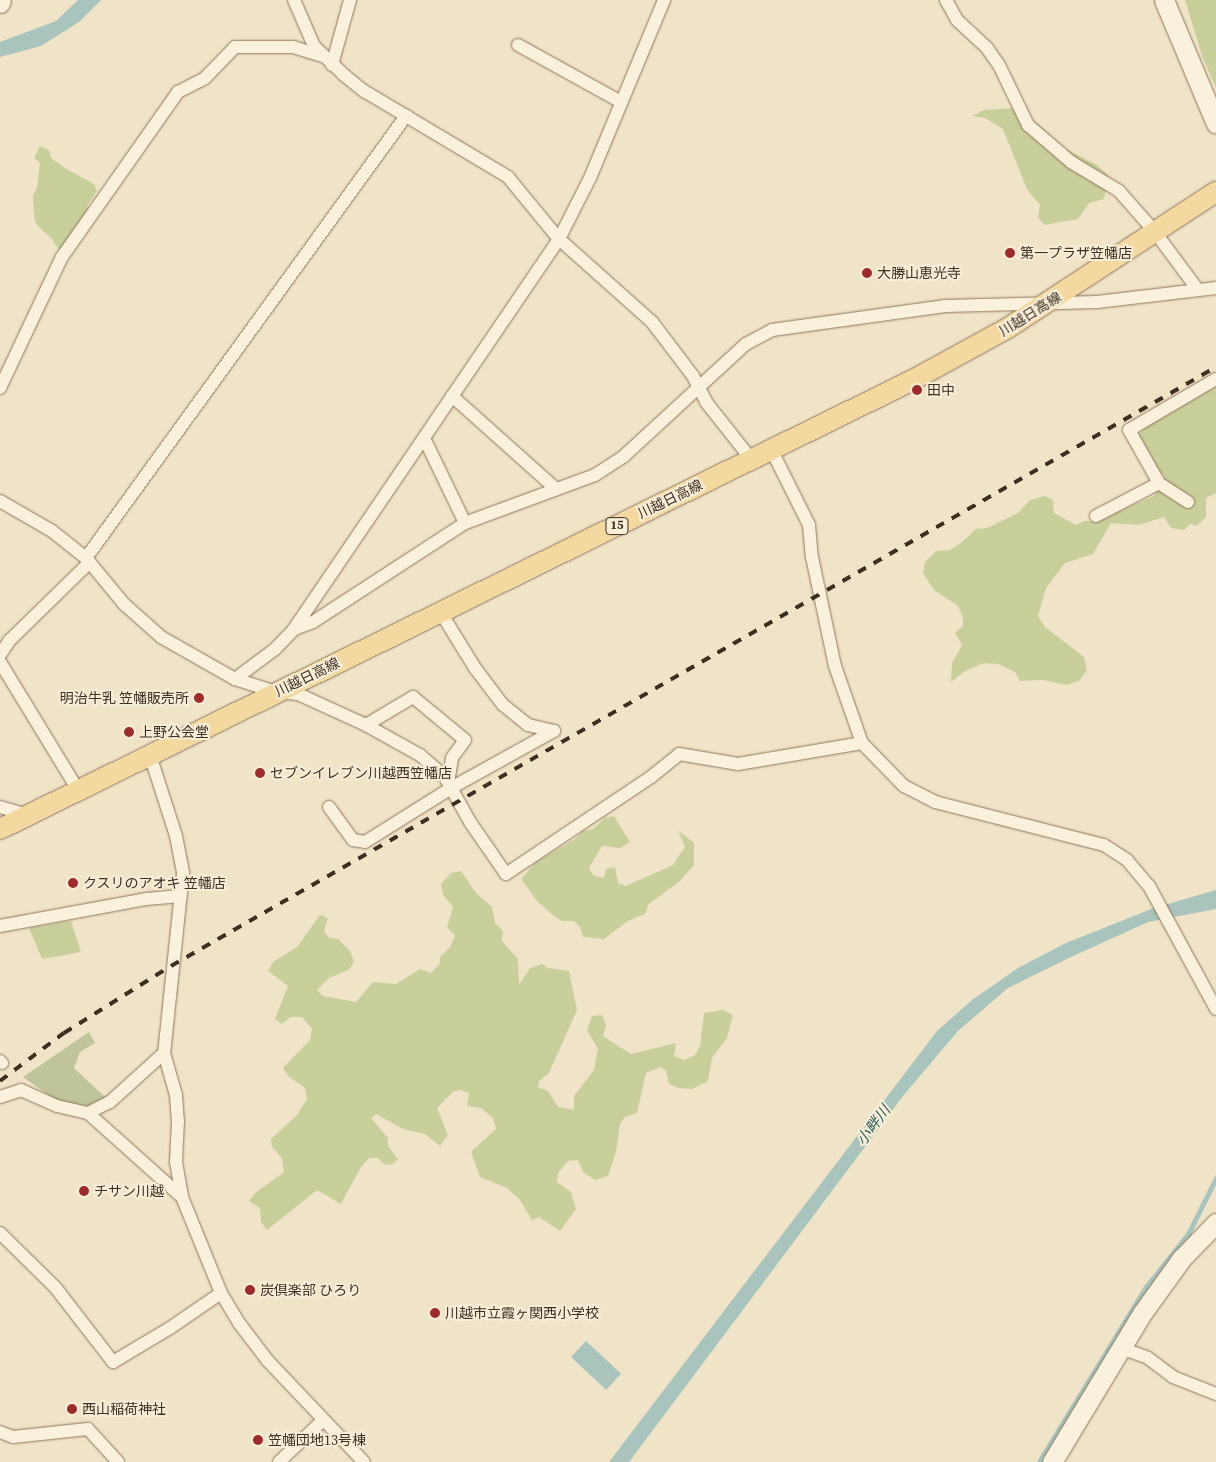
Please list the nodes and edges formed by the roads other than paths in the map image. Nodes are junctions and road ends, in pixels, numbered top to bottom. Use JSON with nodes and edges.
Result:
{"nodes":[{"id":1,"x":294,"y":0,"type":"edge"},
{"id":2,"x":350,"y":0,"type":"edge"},
{"id":3,"x":664,"y":0,"type":"edge"},
{"id":4,"x":946,"y":0,"type":"edge"},
{"id":5,"x":1164,"y":0,"type":"edge"},
{"id":6,"x":518,"y":44,"type":"dead end"},
{"id":7,"x":322,"y":56,"type":"junction"},
{"id":8,"x":332,"y":65,"type":"junction"},
{"id":9,"x":621,"y":102,"type":"junction"},
{"id":10,"x":406,"y":116,"type":"junction"},
{"id":11,"x":1216,"y":124,"type":"edge"},
{"id":12,"x":1216,"y":192,"type":"edge"},
{"id":13,"x":1155,"y":232,"type":"junction"},
{"id":14,"x":560,"y":239,"type":"junction"},
{"id":15,"x":1216,"y":288,"type":"edge"},
{"id":16,"x":1198,"y":290,"type":"junction"},
{"id":17,"x":1048,"y":303,"type":"junction"},
{"id":18,"x":1216,"y":379,"type":"edge"},
{"id":19,"x":0,"y":388,"type":"edge"},
{"id":20,"x":697,"y":388,"type":"junction"},
{"id":21,"x":452,"y":396,"type":"junction"},
{"id":22,"x":424,"y":438,"type":"junction"},
{"id":23,"x":771,"y":449,"type":"junction"},
{"id":24,"x":751,"y":459,"type":"junction"},
{"id":25,"x":1159,"y":483,"type":"junction"},
{"id":26,"x":556,"y":489,"type":"junction"},
{"id":27,"x":0,"y":501,"type":"edge"},
{"id":28,"x":1188,"y":502,"type":"dead end"},
{"id":29,"x":1096,"y":516,"type":"dead end"},
{"id":30,"x":465,"y":523,"type":"junction"},
{"id":31,"x":88,"y":560,"type":"junction"},
{"id":32,"x":441,"y":613,"type":"junction"},
{"id":33,"x":294,"y":629,"type":"junction"},
{"id":34,"x":0,"y":655,"type":"edge"},
{"id":35,"x":0,"y":662,"type":"edge"},
{"id":36,"x":235,"y":679,"type":"junction"},
{"id":37,"x":276,"y":692,"type":"junction"},
{"id":38,"x":366,"y":725,"type":"junction"},
{"id":39,"x":862,"y":743,"type":"junction"},
{"id":40,"x":150,"y":755,"type":"junction"},
{"id":41,"x":450,"y":785,"type":"junction"},
{"id":42,"x":78,"y":790,"type":"junction"},
{"id":43,"x":0,"y":807,"type":"edge"},
{"id":44,"x":329,"y":807,"type":"dead end"},
{"id":45,"x":28,"y":815,"type":"junction"},
{"id":46,"x":0,"y":829,"type":"edge"},
{"id":47,"x":182,"y":896,"type":"junction"},
{"id":48,"x":0,"y":926,"type":"edge"},
{"id":49,"x":1216,"y":1009,"type":"edge"},
{"id":50,"x":164,"y":1053,"type":"junction"},
{"id":51,"x":0,"y":1098,"type":"edge"},
{"id":52,"x":88,"y":1113,"type":"junction"},
{"id":53,"x":182,"y":1197,"type":"junction"},
{"id":54,"x":1216,"y":1223,"type":"edge"},
{"id":55,"x":0,"y":1234,"type":"edge"},
{"id":56,"x":220,"y":1293,"type":"junction"},
{"id":57,"x":1121,"y":1348,"type":"junction"},
{"id":58,"x":1216,"y":1394,"type":"edge"},
{"id":59,"x":322,"y":1421,"type":"junction"},
{"id":60,"x":0,"y":1432,"type":"edge"},
{"id":61,"x":118,"y":1462,"type":"edge"},
{"id":62,"x":279,"y":1462,"type":"edge"},
{"id":63,"x":364,"y":1462,"type":"edge"},
{"id":64,"x":1052,"y":1462,"type":"edge"}],
"edges":[{"from":1,"to":7,"type":"street"},
{"from":2,"to":8,"type":"street"},
{"from":3,"to":9,"type":"street"},
{"from":4,"to":13,"type":"street"},
{"from":5,"to":11,"type":"street"},
{"from":6,"to":9,"type":"street"},
{"from":7,"to":8,"type":"street"},
{"from":7,"to":19,"type":"street"},
{"from":8,"to":10,"type":"street"},
{"from":9,"to":14,"type":"street"},
{"from":10,"to":14,"type":"street"},
{"from":10,"to":31,"type":"street"},
{"from":12,"to":13,"type":"main road","name":"川越日高線","number":"15"},
{"from":13,"to":16,"type":"street"},
{"from":13,"to":17,"type":"main road","name":"川越日高線","number":"15"},
{"from":14,"to":20,"type":"street"},
{"from":14,"to":21,"type":"street"},
{"from":15,"to":16,"type":"street"},
{"from":16,"to":17,"type":"street"},
{"from":17,"to":20,"type":"street"},
{"from":17,"to":23,"type":"main road","name":"川越日高線","number":"15"},
{"from":18,"to":25,"type":"street"},
{"from":20,"to":24,"type":"street"},
{"from":20,"to":26,"type":"street"},
{"from":21,"to":22,"type":"street"},
{"from":21,"to":26,"type":"street"},
{"from":22,"to":30,"type":"street"},
{"from":22,"to":33,"type":"street"},
{"from":23,"to":24,"type":"main road","name":"川越日高線","number":"15"},
{"from":23,"to":39,"type":"street"},
{"from":24,"to":32,"type":"main road","name":"川越日高線","number":"15"},
{"from":25,"to":28,"type":"street"},
{"from":25,"to":29,"type":"street"},
{"from":26,"to":30,"type":"street"},
{"from":27,"to":31,"type":"street"},
{"from":30,"to":33,"type":"street"},
{"from":31,"to":34,"type":"street"},
{"from":31,"to":36,"type":"street"},
{"from":32,"to":37,"type":"main road","name":"川越日高線","number":"15"},
{"from":32,"to":41,"type":"street"},
{"from":33,"to":36,"type":"street"},
{"from":35,"to":42,"type":"street"},
{"from":36,"to":37,"type":"street"},
{"from":37,"to":38,"type":"street"},
{"from":37,"to":40,"type":"main road","name":"川越日高線","number":"15"},
{"from":38,"to":41,"type":"street"},
{"from":38,"to":41,"type":"street"},
{"from":39,"to":41,"type":"street"},
{"from":39,"to":49,"type":"street"},
{"from":40,"to":42,"type":"main road","name":"川越日高線","number":"15"},
{"from":40,"to":47,"type":"street"},
{"from":41,"to":44,"type":"street"},
{"from":42,"to":45,"type":"main road","name":"川越日高線","number":"15"},
{"from":43,"to":45,"type":"street"},
{"from":45,"to":46,"type":"main road","name":"川越日高線","number":"15"},
{"from":47,"to":48,"type":"street"},
{"from":47,"to":50,"type":"street"},
{"from":50,"to":52,"type":"street"},
{"from":50,"to":53,"type":"street"},
{"from":51,"to":52,"type":"street"},
{"from":52,"to":53,"type":"street"},
{"from":53,"to":56,"type":"street"},
{"from":54,"to":57,"type":"street"},
{"from":55,"to":56,"type":"street"},
{"from":56,"to":59,"type":"street"},
{"from":57,"to":58,"type":"street"},
{"from":57,"to":64,"type":"street"},
{"from":59,"to":62,"type":"street"},
{"from":59,"to":63,"type":"street"},
{"from":60,"to":61,"type":"street"}]}
